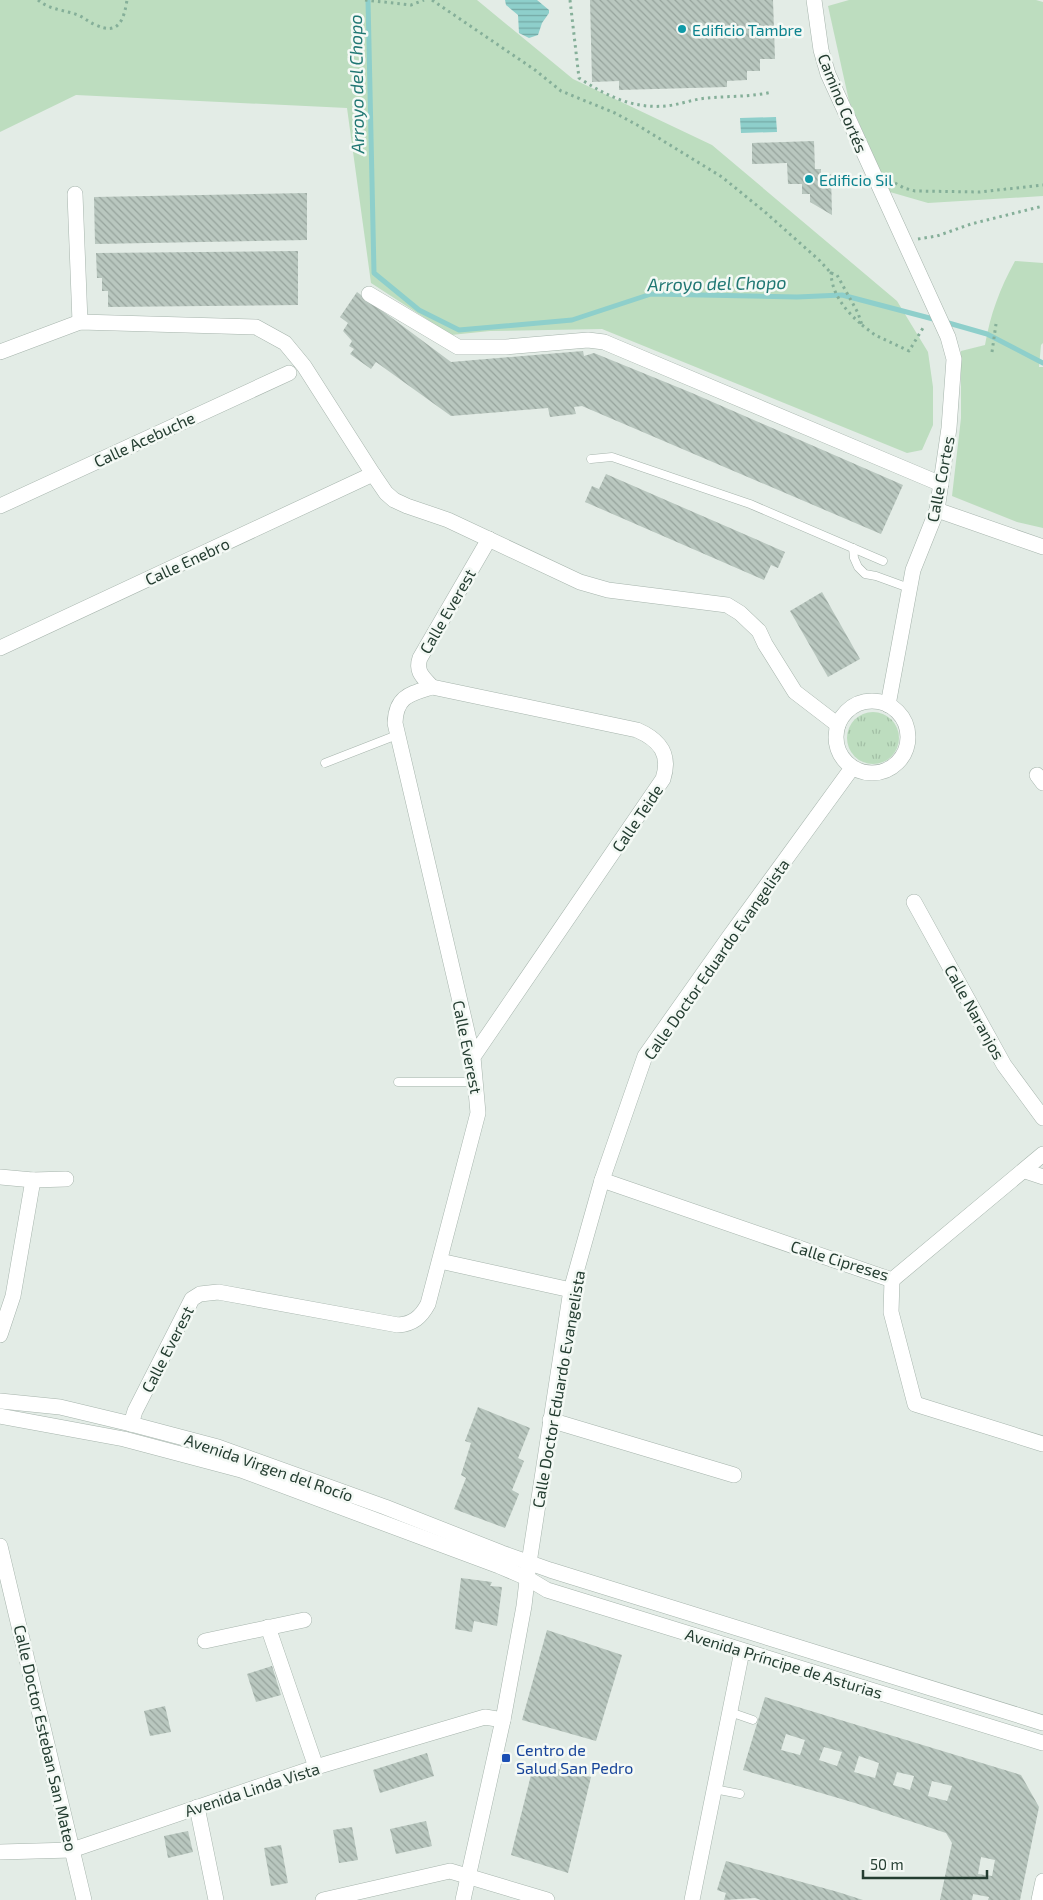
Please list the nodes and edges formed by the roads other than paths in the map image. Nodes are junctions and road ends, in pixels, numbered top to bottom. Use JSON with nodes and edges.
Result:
{"nodes":[{"id":1,"x":814,"y":0,"type":"edge"},
{"id":2,"x":75,"y":194,"type":"dead end"},
{"id":3,"x":924,"y":283,"type":"joint"},
{"id":4,"x":369,"y":294,"type":"dead end"},
{"id":5,"x":80,"y":322,"type":"junction"},
{"id":6,"x":0,"y":352,"type":"edge"},
{"id":7,"x":289,"y":373,"type":"dead end"},
{"id":8,"x":591,"y":458,"type":"dead end"},
{"id":9,"x":374,"y":474,"type":"junction"},
{"id":10,"x":941,"y":484,"type":"junction"},
{"id":11,"x":0,"y":506,"type":"edge"},
{"id":12,"x":937,"y":510,"type":"junction"},
{"id":13,"x":489,"y":539,"type":"junction"},
{"id":14,"x":1043,"y":547,"type":"edge"},
{"id":15,"x":853,"y":548,"type":"junction"},
{"id":16,"x":884,"y":562,"type":"dead end"},
{"id":17,"x":909,"y":588,"type":"junction"},
{"id":18,"x":0,"y":648,"type":"edge"},
{"id":19,"x":432,"y":687,"type":"junction"},
{"id":20,"x":888,"y":705,"type":"junction"},
{"id":21,"x":838,"y":725,"type":"junction"},
{"id":22,"x":397,"y":735,"type":"junction"},
{"id":23,"x":325,"y":763,"type":"dead end"},
{"id":24,"x":852,"y":768,"type":"junction"},
{"id":25,"x":914,"y":902,"type":"dead end"},
{"id":26,"x":473,"y":1057,"type":"junction"},
{"id":27,"x":398,"y":1082,"type":"dead end"},
{"id":28,"x":476,"y":1082,"type":"junction"},
{"id":29,"x":1043,"y":1118,"type":"edge"},
{"id":30,"x":1043,"y":1154,"type":"edge"},
{"id":31,"x":1025,"y":1171,"type":"junction"},
{"id":32,"x":0,"y":1177,"type":"edge"},
{"id":33,"x":1043,"y":1177,"type":"edge"},
{"id":34,"x":66,"y":1179,"type":"dead end"},
{"id":35,"x":34,"y":1180,"type":"junction"},
{"id":36,"x":602,"y":1180,"type":"junction"},
{"id":37,"x":440,"y":1261,"type":"junction"},
{"id":38,"x":892,"y":1280,"type":"junction"},
{"id":39,"x":571,"y":1290,"type":"junction"},
{"id":40,"x":0,"y":1335,"type":"edge"},
{"id":41,"x":0,"y":1401,"type":"edge"},
{"id":42,"x":0,"y":1416,"type":"edge"},
{"id":43,"x":550,"y":1420,"type":"junction"},
{"id":44,"x":131,"y":1424,"type":"junction"},
{"id":45,"x":1043,"y":1444,"type":"edge"},
{"id":46,"x":734,"y":1474,"type":"dead end"},
{"id":47,"x":0,"y":1546,"type":"edge"},
{"id":48,"x":528,"y":1570,"type":"junction"},
{"id":49,"x":304,"y":1620,"type":"dead end"},
{"id":50,"x":268,"y":1627,"type":"junction"},
{"id":51,"x":205,"y":1641,"type":"dead end"},
{"id":52,"x":742,"y":1651,"type":"junction"},
{"id":53,"x":730,"y":1712,"type":"junction"},
{"id":54,"x":503,"y":1720,"type":"junction"},
{"id":55,"x":753,"y":1720,"type":"dead end"},
{"id":56,"x":1043,"y":1723,"type":"edge"},
{"id":57,"x":1043,"y":1743,"type":"edge"},
{"id":58,"x":316,"y":1767,"type":"junction"},
{"id":59,"x":714,"y":1789,"type":"junction"},
{"id":60,"x":740,"y":1794,"type":"dead end"},
{"id":61,"x":197,"y":1807,"type":"junction"},
{"id":62,"x":0,"y":1850,"type":"edge"},
{"id":63,"x":72,"y":1850,"type":"junction"},
{"id":64,"x":468,"y":1877,"type":"junction"},
{"id":65,"x":1043,"y":1881,"type":"edge"},
{"id":66,"x":84,"y":1900,"type":"edge"},
{"id":67,"x":216,"y":1900,"type":"edge"},
{"id":68,"x":323,"y":1900,"type":"edge"},
{"id":69,"x":464,"y":1900,"type":"edge"},
{"id":70,"x":547,"y":1900,"type":"edge"},
{"id":71,"x":692,"y":1900,"type":"edge"},
{"id":72,"x":1040,"y":1900,"type":"edge"}],
"edges":[{"from":1,"to":3,"type":"street","name":"Camino Cortés"},
{"from":2,"to":5,"type":"street"},
{"from":3,"to":10,"type":"street","name":"Calle Cortes"},
{"from":4,"to":10,"type":"street"},
{"from":5,"to":6,"type":"street"},
{"from":5,"to":9,"type":"street"},
{"from":7,"to":11,"type":"street","name":"Calle Acebuche"},
{"from":8,"to":15,"type":"lane"},
{"from":9,"to":13,"type":"street"},
{"from":9,"to":18,"type":"street","name":"Calle Enebro"},
{"from":10,"to":12,"type":"street","name":"Calle Cortes"},
{"from":12,"to":14,"type":"street"},
{"from":12,"to":17,"type":"street","name":"Calle Cortes"},
{"from":13,"to":19,"type":"street","name":"Calle Everest"},
{"from":13,"to":21,"type":"street"},
{"from":15,"to":16,"type":"lane"},
{"from":15,"to":17,"type":"lane"},
{"from":17,"to":20,"type":"street","name":"Calle Cortes"},
{"from":19,"to":22,"type":"street","name":"Calle Everest"},
{"from":19,"to":26,"type":"street","name":"Calle Teide"},
{"from":20,"to":21,"type":"street"},
{"from":20,"to":24,"type":"street"},
{"from":21,"to":24,"type":"street"},
{"from":22,"to":23,"type":"lane"},
{"from":22,"to":26,"type":"street","name":"Calle Everest"},
{"from":24,"to":36,"type":"street","name":"Calle Doctor Eduardo Evangelista"},
{"from":25,"to":29,"type":"street","name":"Calle Naranjos"},
{"from":26,"to":28,"type":"street","name":"Calle Everest"},
{"from":27,"to":28,"type":"lane"},
{"from":28,"to":37,"type":"street","name":"Calle Everest"},
{"from":30,"to":31,"type":"street","name":"Calle Cipreses"},
{"from":31,"to":33,"type":"street"},
{"from":31,"to":38,"type":"street","name":"Calle Cipreses"},
{"from":32,"to":35,"type":"street"},
{"from":34,"to":35,"type":"street"},
{"from":35,"to":40,"type":"street"},
{"from":36,"to":38,"type":"street","name":"Calle Cipreses"},
{"from":36,"to":39,"type":"street","name":"Calle Doctor Eduardo Evangelista"},
{"from":37,"to":39,"type":"street"},
{"from":37,"to":44,"type":"street","name":"Calle Everest"},
{"from":38,"to":45,"type":"street"},
{"from":39,"to":43,"type":"street","name":"Calle Doctor Eduardo Evangelista"},
{"from":41,"to":44,"type":"street","name":"Avenida Virgen del Rocío"},
{"from":42,"to":48,"type":"street","name":"Avenida Virgen del Rocío"},
{"from":43,"to":46,"type":"street"},
{"from":43,"to":48,"type":"street","name":"Calle Doctor Eduardo Evangelista"},
{"from":44,"to":48,"type":"street","name":"Avenida Virgen del Rocío"},
{"from":47,"to":63,"type":"street","name":"Calle Doctor Esteban San Mateo"},
{"from":48,"to":52,"type":"street","name":"Avenida Príncipe de Asturias"},
{"from":48,"to":54,"type":"street","name":"Calle Doctor Eduardo Evangelista"},
{"from":48,"to":56,"type":"street"},
{"from":49,"to":50,"type":"street"},
{"from":50,"to":51,"type":"street"},
{"from":50,"to":58,"type":"street"},
{"from":52,"to":53,"type":"street"},
{"from":52,"to":57,"type":"street","name":"Avenida Príncipe de Asturias"},
{"from":53,"to":55,"type":"lane"},
{"from":53,"to":59,"type":"street"},
{"from":54,"to":58,"type":"street","name":"Avenida Linda Vista"},
{"from":54,"to":64,"type":"street","name":"Calle Doctor Eduardo Evangelista"},
{"from":58,"to":61,"type":"street","name":"Avenida Linda Vista"},
{"from":59,"to":60,"type":"lane"},
{"from":59,"to":71,"type":"street"},
{"from":61,"to":63,"type":"street","name":"Avenida Linda Vista"},
{"from":61,"to":67,"type":"street"},
{"from":62,"to":63,"type":"street","name":"Avenida Linda Vista"},
{"from":63,"to":66,"type":"street","name":"Calle Doctor Esteban San Mateo"},
{"from":64,"to":68,"type":"street"},
{"from":64,"to":69,"type":"street","name":"Calle Doctor Eduardo Evangelista"},
{"from":64,"to":70,"type":"street"},
{"from":65,"to":72,"type":"street"}]}
